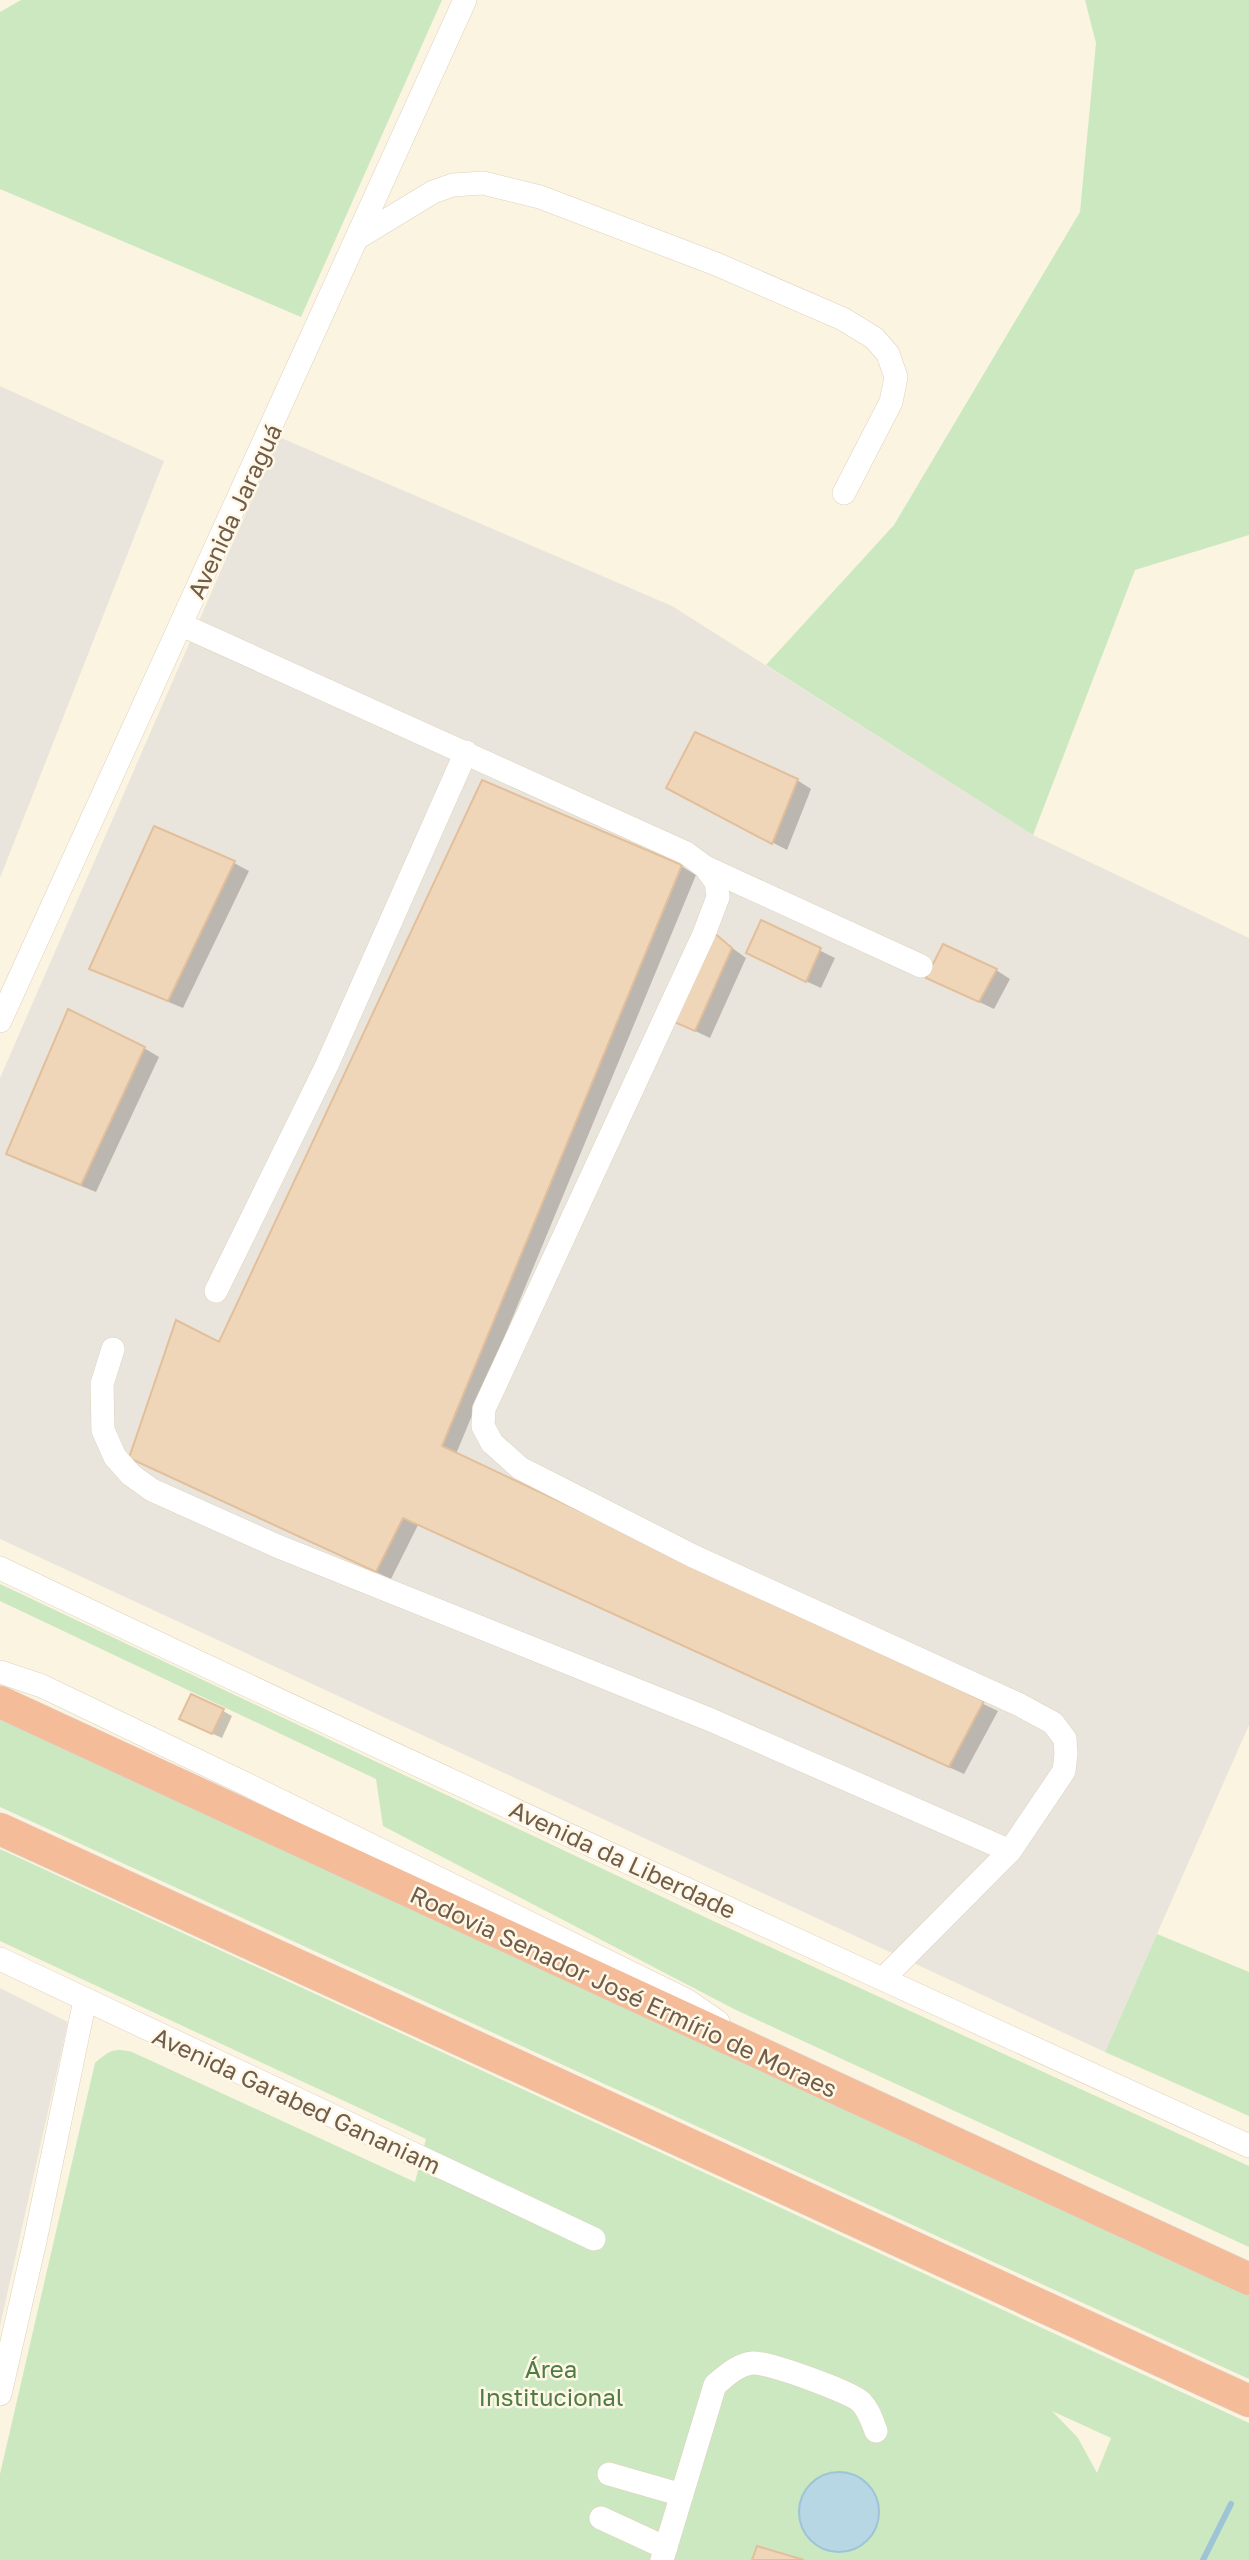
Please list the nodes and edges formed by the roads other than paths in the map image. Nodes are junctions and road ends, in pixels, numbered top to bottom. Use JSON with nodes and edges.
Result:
{"nodes":[{"id":1,"x":465,"y":0,"type":"edge"},
{"id":2,"x":359,"y":237,"type":"junction"},
{"id":3,"x":844,"y":493,"type":"dead end"},
{"id":4,"x":182,"y":625,"type":"junction"},
{"id":5,"x":466,"y":752,"type":"junction"},
{"id":6,"x":705,"y":867,"type":"junction"},
{"id":7,"x":921,"y":966,"type":"dead end"},
{"id":8,"x":0,"y":1021,"type":"edge"},
{"id":9,"x":216,"y":1291,"type":"dead end"},
{"id":10,"x":113,"y":1349,"type":"dead end"},
{"id":11,"x":0,"y":1568,"type":"edge"},
{"id":12,"x":0,"y":1672,"type":"edge"},
{"id":13,"x":0,"y":1702,"type":"edge"},
{"id":14,"x":0,"y":1829,"type":"edge"},
{"id":15,"x":1010,"y":1852,"type":"junction"},
{"id":16,"x":0,"y":1959,"type":"edge"},
{"id":17,"x":883,"y":1979,"type":"junction"},
{"id":18,"x":85,"y":2000,"type":"junction"},
{"id":19,"x":770,"y":2058,"type":"junction"},
{"id":20,"x":1249,"y":2146,"type":"edge"},
{"id":21,"x":594,"y":2239,"type":"dead end"},
{"id":22,"x":1249,"y":2280,"type":"edge"},
{"id":23,"x":0,"y":2394,"type":"edge"},
{"id":24,"x":1249,"y":2401,"type":"edge"},
{"id":25,"x":876,"y":2431,"type":"dead end"},
{"id":26,"x":609,"y":2474,"type":"dead end"},
{"id":27,"x":682,"y":2495,"type":"junction"},
{"id":28,"x":601,"y":2518,"type":"dead end"},
{"id":29,"x":664,"y":2554,"type":"edge"}],
"edges":[{"from":1,"to":2,"type":"street","name":"Avenida Jaraguá"},
{"from":2,"to":3,"type":"street"},
{"from":2,"to":4,"type":"street","name":"Avenida Jaraguá"},
{"from":4,"to":5,"type":"street"},
{"from":4,"to":8,"type":"street","name":"Avenida Jaraguá"},
{"from":5,"to":6,"type":"street"},
{"from":5,"to":9,"type":"street"},
{"from":6,"to":7,"type":"street"},
{"from":6,"to":15,"type":"street"},
{"from":10,"to":15,"type":"street"},
{"from":11,"to":17,"type":"street","name":"Avenida da Liberdade"},
{"from":12,"to":19,"type":"street"},
{"from":13,"to":19,"type":"highway","name":"Rodovia Senador José Ermírio de Moraes"},
{"from":14,"to":24,"type":"highway"},
{"from":15,"to":17,"type":"street"},
{"from":16,"to":18,"type":"street","name":"Avenida Garabed Gananiam"},
{"from":17,"to":20,"type":"street","name":"Avenida da Liberdade"},
{"from":18,"to":21,"type":"street","name":"Avenida Garabed Gananiam"},
{"from":18,"to":23,"type":"street"},
{"from":19,"to":22,"type":"highway","name":"Rodovia Senador José Ermírio de Moraes"},
{"from":25,"to":27,"type":"street"},
{"from":26,"to":27,"type":"street"},
{"from":27,"to":29,"type":"street"},
{"from":28,"to":29,"type":"street"}]}
